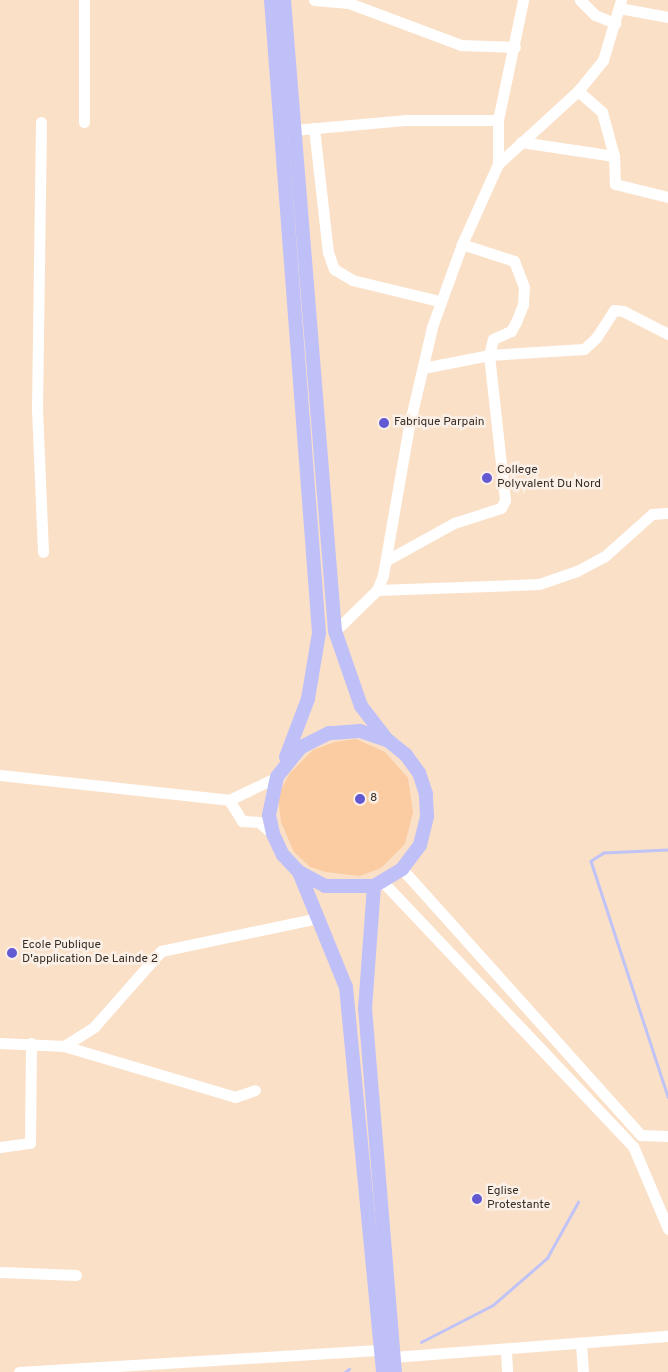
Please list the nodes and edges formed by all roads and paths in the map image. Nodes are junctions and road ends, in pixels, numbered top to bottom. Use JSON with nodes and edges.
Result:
{"nodes":[{"id":1,"x":84,"y":0,"type":"edge"},
{"id":2,"x":271,"y":0,"type":"edge"},
{"id":3,"x":284,"y":0,"type":"edge"},
{"id":4,"x":314,"y":0,"type":"edge"},
{"id":5,"x":523,"y":0,"type":"edge"},
{"id":6,"x":580,"y":0,"type":"edge"},
{"id":7,"x":620,"y":4,"type":"edge"},
{"id":8,"x":668,"y":17,"type":"edge"},
{"id":9,"x":615,"y":23,"type":"junction"},
{"id":10,"x":515,"y":46,"type":"junction"},
{"id":11,"x":578,"y":91,"type":"junction"},
{"id":12,"x":498,"y":120,"type":"junction"},
{"id":13,"x":41,"y":122,"type":"dead end"},
{"id":14,"x":84,"y":122,"type":"dead end"},
{"id":15,"x":314,"y":128,"type":"junction"},
{"id":16,"x":294,"y":130,"type":"junction"},
{"id":17,"x":521,"y":142,"type":"junction"},
{"id":18,"x":614,"y":156,"type":"junction"},
{"id":19,"x":498,"y":164,"type":"junction"},
{"id":20,"x":668,"y":197,"type":"edge"},
{"id":21,"x":462,"y":244,"type":"junction"},
{"id":22,"x":439,"y":301,"type":"junction"},
{"id":23,"x":668,"y":334,"type":"edge"},
{"id":24,"x":489,"y":355,"type":"junction"},
{"id":25,"x":423,"y":368,"type":"junction"},
{"id":26,"x":668,"y":513,"type":"edge"},
{"id":27,"x":43,"y":552,"type":"dead end"},
{"id":28,"x":387,"y":560,"type":"junction"},
{"id":29,"x":377,"y":590,"type":"junction"},
{"id":30,"x":335,"y":631,"type":"junction"},
{"id":31,"x":389,"y":742,"type":"junction"},
{"id":32,"x":278,"y":773,"type":"junction"},
{"id":33,"x":0,"y":775,"type":"edge"},
{"id":34,"x":228,"y":800,"type":"junction"},
{"id":35,"x":273,"y":834,"type":"junction"},
{"id":36,"x":402,"y":869,"type":"junction"},
{"id":37,"x":299,"y":872,"type":"junction"},
{"id":38,"x":379,"y":884,"type":"junction"},
{"id":39,"x":318,"y":918,"type":"junction"},
{"id":40,"x":0,"y":1043,"type":"edge"},
{"id":41,"x":31,"y":1043,"type":"junction"},
{"id":42,"x":64,"y":1046,"type":"junction"},
{"id":43,"x":254,"y":1090,"type":"dead end"},
{"id":44,"x":668,"y":1136,"type":"edge"},
{"id":45,"x":0,"y":1148,"type":"edge"},
{"id":46,"x":668,"y":1229,"type":"edge"},
{"id":47,"x":0,"y":1272,"type":"edge"},
{"id":48,"x":76,"y":1275,"type":"dead end"},
{"id":49,"x":668,"y":1336,"type":"edge"},
{"id":50,"x":581,"y":1344,"type":"junction"},
{"id":51,"x":381,"y":1350,"type":"junction"},
{"id":52,"x":506,"y":1351,"type":"junction"},
{"id":53,"x":393,"y":1357,"type":"junction"},
{"id":54,"x":19,"y":1372,"type":"edge"},
{"id":55,"x":383,"y":1372,"type":"edge"},
{"id":56,"x":395,"y":1372,"type":"edge"},
{"id":57,"x":507,"y":1372,"type":"edge"},
{"id":58,"x":583,"y":1372,"type":"edge"}],
"edges":[{"from":1,"to":14,"type":"street"},
{"from":2,"to":32,"type":"main road"},
{"from":3,"to":16,"type":"main road"},
{"from":4,"to":10,"type":"street"},
{"from":5,"to":10,"type":"street"},
{"from":6,"to":9,"type":"street"},
{"from":7,"to":8,"type":"street"},
{"from":7,"to":9,"type":"street"},
{"from":9,"to":11,"type":"street"},
{"from":10,"to":12,"type":"street"},
{"from":11,"to":17,"type":"street"},
{"from":11,"to":18,"type":"street"},
{"from":12,"to":15,"type":"street"},
{"from":12,"to":19,"type":"street"},
{"from":13,"to":27,"type":"street"},
{"from":15,"to":16,"type":"street"},
{"from":15,"to":22,"type":"street"},
{"from":16,"to":30,"type":"main road"},
{"from":17,"to":18,"type":"street"},
{"from":17,"to":19,"type":"street"},
{"from":18,"to":20,"type":"street"},
{"from":19,"to":21,"type":"street"},
{"from":21,"to":22,"type":"street"},
{"from":21,"to":24,"type":"street"},
{"from":22,"to":25,"type":"street"},
{"from":23,"to":24,"type":"street"},
{"from":24,"to":25,"type":"street"},
{"from":24,"to":28,"type":"street"},
{"from":25,"to":28,"type":"street"},
{"from":26,"to":29,"type":"street"},
{"from":28,"to":29,"type":"street"},
{"from":29,"to":30,"type":"street"},
{"from":30,"to":31,"type":"main road"},
{"from":31,"to":32,"type":"main road"},
{"from":31,"to":36,"type":"main road"},
{"from":32,"to":34,"type":"street"},
{"from":32,"to":35,"type":"main road"},
{"from":33,"to":34,"type":"street"},
{"from":34,"to":35,"type":"street"},
{"from":35,"to":37,"type":"main road"},
{"from":36,"to":38,"type":"main road"},
{"from":36,"to":44,"type":"street"},
{"from":37,"to":38,"type":"main road"},
{"from":37,"to":39,"type":"main road"},
{"from":38,"to":46,"type":"street"},
{"from":38,"to":53,"type":"main road"},
{"from":39,"to":42,"type":"street"},
{"from":39,"to":51,"type":"main road"},
{"from":40,"to":41,"type":"street"},
{"from":41,"to":42,"type":"street"},
{"from":41,"to":45,"type":"street"},
{"from":42,"to":43,"type":"street"},
{"from":47,"to":48,"type":"street"},
{"from":49,"to":50,"type":"street"},
{"from":50,"to":52,"type":"street"},
{"from":50,"to":58,"type":"street"},
{"from":51,"to":54,"type":"street"},
{"from":51,"to":55,"type":"main road"},
{"from":52,"to":53,"type":"street"},
{"from":52,"to":57,"type":"street"},
{"from":53,"to":56,"type":"main road"}]}
